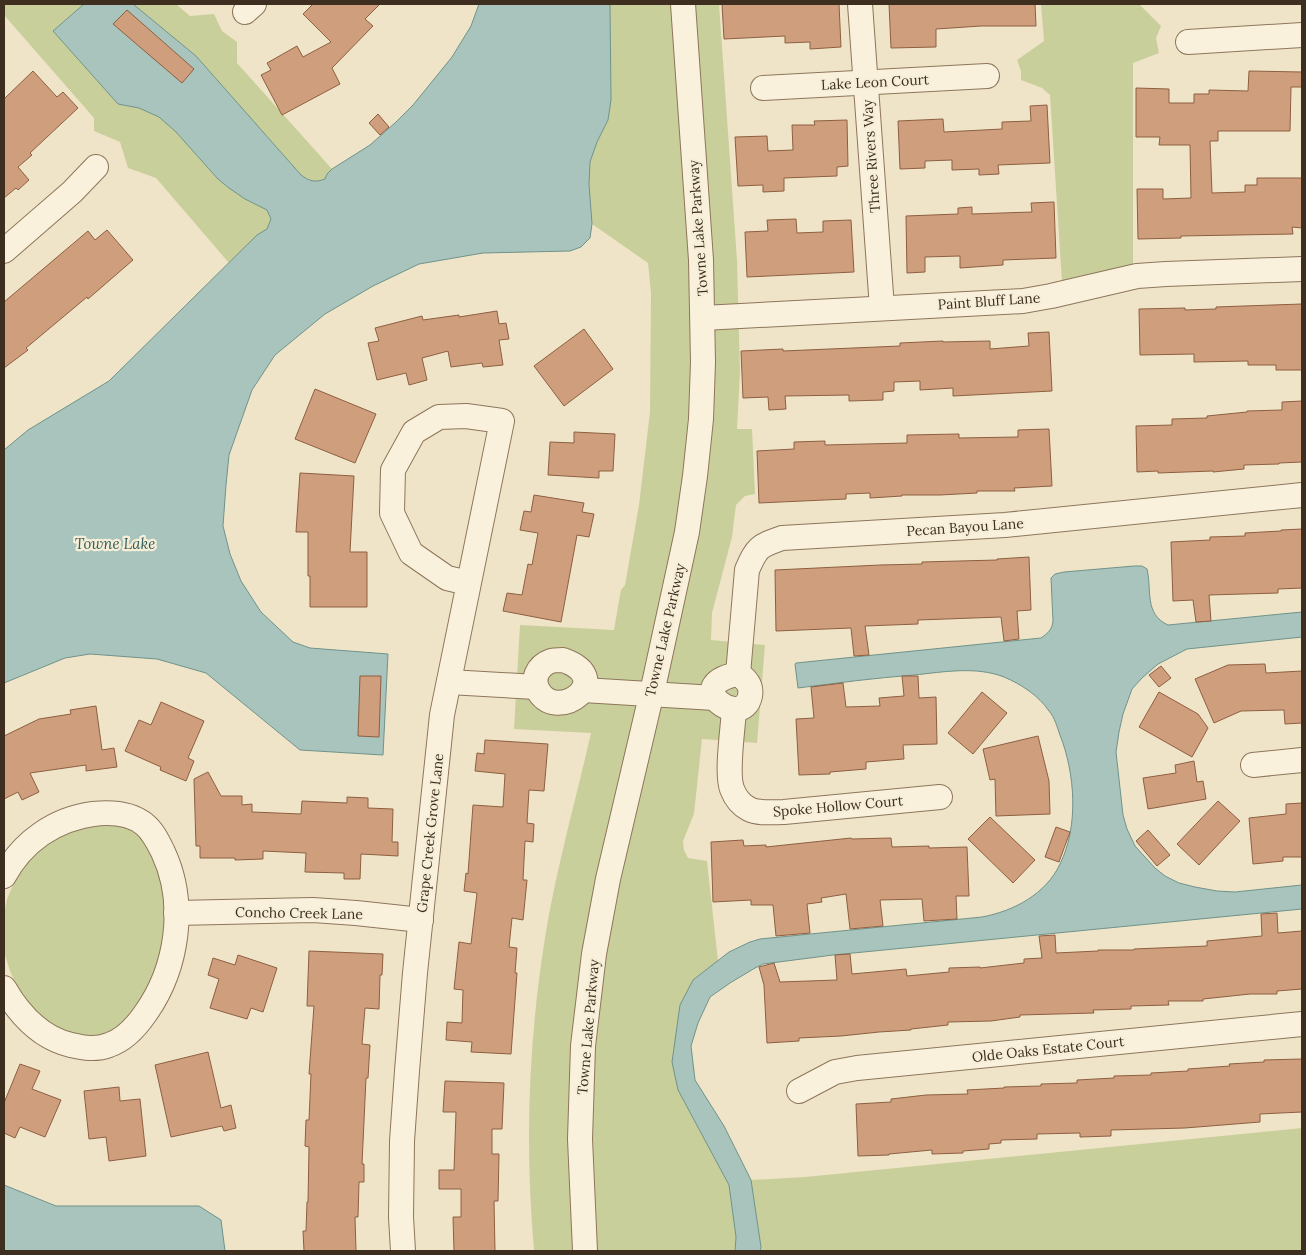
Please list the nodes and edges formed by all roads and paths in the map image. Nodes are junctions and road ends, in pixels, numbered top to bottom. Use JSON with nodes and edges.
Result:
{"nodes":[{"id":1,"x":683,"y":4,"type":"edge"},
{"id":2,"x":860,"y":4,"type":"edge"},
{"id":3,"x":1302,"y":35,"type":"edge"},
{"id":4,"x":1188,"y":42,"type":"dead end"},
{"id":5,"x":987,"y":76,"type":"dead end"},
{"id":6,"x":866,"y":83,"type":"junction"},
{"id":7,"x":763,"y":88,"type":"dead end"},
{"id":8,"x":96,"y":167,"type":"dead end"},
{"id":9,"x":4,"y":251,"type":"edge"},
{"id":10,"x":1302,"y":269,"type":"edge"},
{"id":11,"x":882,"y":308,"type":"junction"},
{"id":12,"x":703,"y":318,"type":"junction"},
{"id":13,"x":1302,"y":495,"type":"edge"},
{"id":14,"x":468,"y":583,"type":"junction"},
{"id":15,"x":450,"y":674,"type":"junction"},
{"id":16,"x":738,"y":674,"type":"junction"},
{"id":17,"x":536,"y":679,"type":"junction"},
{"id":18,"x":584,"y":682,"type":"junction"},
{"id":19,"x":653,"y":686,"type":"junction"},
{"id":20,"x":721,"y":697,"type":"junction"},
{"id":21,"x":1302,"y":760,"type":"edge"},
{"id":22,"x":1253,"y":765,"type":"dead end"},
{"id":23,"x":940,"y":796,"type":"dead end"},
{"id":24,"x":4,"y":876,"type":"edge"},
{"id":25,"x":176,"y":912,"type":"junction"},
{"id":26,"x":421,"y":920,"type":"junction"},
{"id":27,"x":4,"y":988,"type":"edge"},
{"id":28,"x":1302,"y":1024,"type":"edge"},
{"id":29,"x":799,"y":1091,"type":"dead end"},
{"id":30,"x":403,"y":1251,"type":"edge"},
{"id":31,"x":585,"y":1251,"type":"edge"}],
"edges":[{"from":1,"to":12,"type":"street","name":"Towne Lake Parkway"},
{"from":2,"to":6,"type":"street","name":"Three Rivers Way"},
{"from":3,"to":4,"type":"street"},
{"from":5,"to":6,"type":"street","name":"Lake Leon Court"},
{"from":6,"to":7,"type":"street","name":"Lake Leon Court"},
{"from":6,"to":11,"type":"street","name":"Three Rivers Way"},
{"from":8,"to":9,"type":"street"},
{"from":10,"to":11,"type":"street","name":"Paint Bluff Lane"},
{"from":11,"to":12,"type":"street","name":"Paint Bluff Lane"},
{"from":12,"to":19,"type":"street","name":"Towne Lake Parkway"},
{"from":13,"to":16,"type":"street","name":"Pecan Bayou Lane"},
{"from":14,"to":14,"type":"street","name":"Grape Creek Grove Lane"},
{"from":14,"to":15,"type":"street","name":"Grape Creek Grove Lane"},
{"from":15,"to":17,"type":"street"},
{"from":15,"to":26,"type":"street","name":"Grape Creek Grove Lane"},
{"from":16,"to":20,"type":"street"},
{"from":16,"to":20,"type":"street"},
{"from":17,"to":18,"type":"street"},
{"from":17,"to":18,"type":"street"},
{"from":18,"to":19,"type":"street"},
{"from":19,"to":20,"type":"street"},
{"from":19,"to":31,"type":"street","name":"Towne Lake Parkway"},
{"from":20,"to":23,"type":"street","name":"Spoke Hollow Court"},
{"from":21,"to":22,"type":"street"},
{"from":24,"to":25,"type":"street"},
{"from":25,"to":26,"type":"street","name":"Concho Creek Lane"},
{"from":25,"to":27,"type":"street"},
{"from":26,"to":30,"type":"street","name":"Grape Creek Grove Lane"},
{"from":28,"to":29,"type":"street","name":"Olde Oaks Estate Court"}]}
